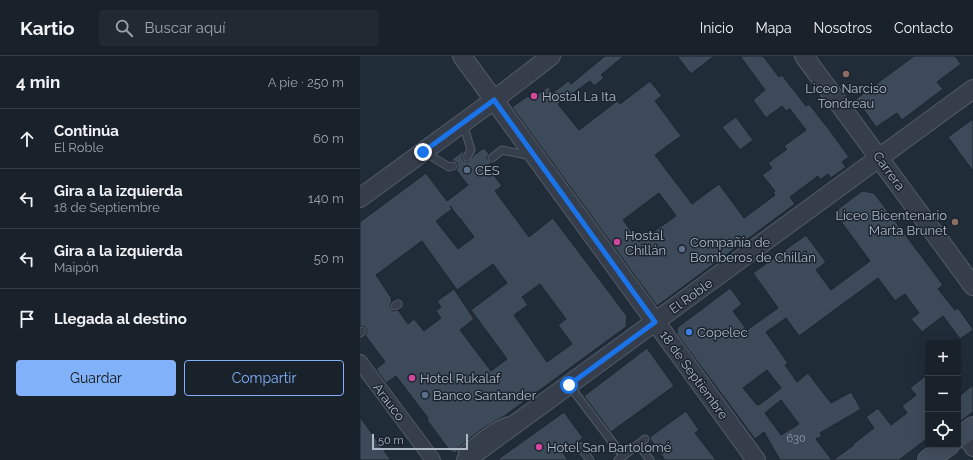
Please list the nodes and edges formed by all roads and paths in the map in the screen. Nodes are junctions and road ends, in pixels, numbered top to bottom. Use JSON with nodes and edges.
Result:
{"nodes":[{"id":1,"x":462,"y":56,"type":"edge"},
{"id":2,"x":551,"y":56,"type":"edge"},
{"id":3,"x":804,"y":56,"type":"edge"},
{"id":4,"x":973,"y":89,"type":"edge"},
{"id":5,"x":494,"y":100,"type":"junction"},
{"id":6,"x":463,"y":123,"type":"junction"},
{"id":7,"x":423,"y":152,"type":"junction"},
{"id":8,"x":467,"y":157,"type":"dead end"},
{"id":9,"x":536,"y":157,"type":"junction"},
{"id":10,"x":492,"y":158,"type":"dead end"},
{"id":11,"x":879,"y":158,"type":"junction"},
{"id":12,"x":453,"y":166,"type":"dead end"},
{"id":13,"x":360,"y":198,"type":"edge"},
{"id":14,"x":973,"y":286,"type":"edge"},
{"id":15,"x":655,"y":322,"type":"junction"},
{"id":16,"x":360,"y":362,"type":"edge"},
{"id":17,"x":569,"y":385,"type":"junction"},
{"id":18,"x":645,"y":439,"type":"dead end"},
{"id":19,"x":963,"y":439,"type":"edge"},
{"id":20,"x":638,"y":444,"type":"junction"},
{"id":21,"x":580,"y":447,"type":"dead end"},
{"id":22,"x":464,"y":456,"type":"edge"},
{"id":23,"x":620,"y":458,"type":"edge"},
{"id":24,"x":433,"y":460,"type":"edge"},
{"id":25,"x":590,"y":460,"type":"edge"},
{"id":26,"x":650,"y":460,"type":"edge"},
{"id":27,"x":756,"y":460,"type":"edge"},
{"id":28,"x":928,"y":460,"type":"edge"}],
"edges":[{"from":1,"to":5,"type":"street","name":"18 de Septiembre"},
{"from":2,"to":5,"type":"street"},
{"from":3,"to":11,"type":"street","name":"Carrera"},
{"from":4,"to":11,"type":"street","name":"El Roble"},
{"from":5,"to":6,"type":"street"},
{"from":5,"to":9,"type":"street","name":"18 de Septiembre"},
{"from":6,"to":7,"type":"street"},
{"from":6,"to":8,"type":"lane"},
{"from":7,"to":12,"type":"lane"},
{"from":7,"to":13,"type":"street"},
{"from":9,"to":10,"type":"lane"},
{"from":9,"to":15,"type":"street","name":"18 de Septiembre"},
{"from":11,"to":14,"type":"street","name":"Carrera"},
{"from":11,"to":15,"type":"street","name":"El Roble"},
{"from":15,"to":17,"type":"street","name":"El Roble"},
{"from":15,"to":27,"type":"street","name":"18 de Septiembre"},
{"from":16,"to":24,"type":"street","name":"Arauco"},
{"from":17,"to":22,"type":"street","name":"El Roble"},
{"from":17,"to":23,"type":"lane"},
{"from":18,"to":20,"type":"lane"},
{"from":19,"to":28,"type":"main road"},
{"from":20,"to":23,"type":"lane"},
{"from":20,"to":26,"type":"lane"},
{"from":21,"to":25,"type":"lane"}]}
